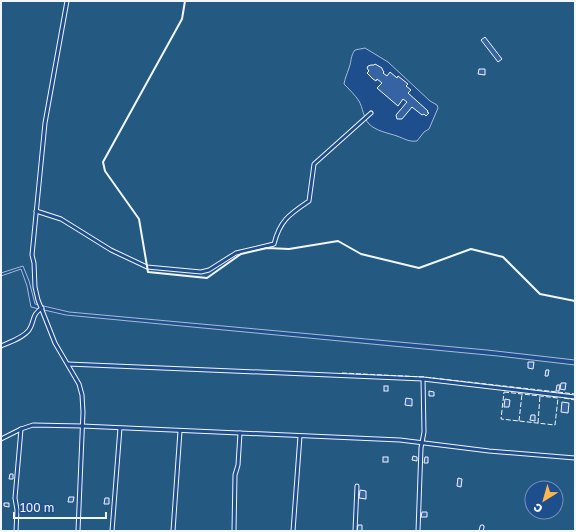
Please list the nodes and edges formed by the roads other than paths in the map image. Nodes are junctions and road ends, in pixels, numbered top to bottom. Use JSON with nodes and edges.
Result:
{"nodes":[{"id":1,"x":67,"y":1,"type":"edge"},
{"id":2,"x":371,"y":113,"type":"dead end"},
{"id":3,"x":36,"y":211,"type":"junction"},
{"id":4,"x":42,"y":308,"type":"junction"},
{"id":5,"x":1,"y":346,"type":"edge"},
{"id":6,"x":68,"y":364,"type":"junction"},
{"id":7,"x":423,"y":379,"type":"junction"},
{"id":8,"x":575,"y":397,"type":"edge"},
{"id":9,"x":82,"y":426,"type":"junction"},
{"id":10,"x":21,"y":428,"type":"junction"},
{"id":11,"x":120,"y":428,"type":"junction"},
{"id":12,"x":180,"y":431,"type":"junction"},
{"id":13,"x":240,"y":433,"type":"junction"},
{"id":14,"x":300,"y":436,"type":"junction"},
{"id":15,"x":1,"y":439,"type":"edge"},
{"id":16,"x":422,"y":442,"type":"junction"},
{"id":17,"x":575,"y":458,"type":"edge"},
{"id":18,"x":357,"y":486,"type":"dead end"},
{"id":19,"x":482,"y":527,"type":"dead end"},
{"id":20,"x":16,"y":531,"type":"edge"},
{"id":21,"x":78,"y":531,"type":"edge"},
{"id":22,"x":112,"y":531,"type":"edge"},
{"id":23,"x":173,"y":531,"type":"edge"},
{"id":24,"x":234,"y":531,"type":"edge"},
{"id":25,"x":294,"y":531,"type":"edge"},
{"id":26,"x":355,"y":531,"type":"edge"},
{"id":27,"x":418,"y":531,"type":"edge"},
{"id":28,"x":481,"y":531,"type":"edge"}],
"edges":[{"from":1,"to":3,"type":"lane"},
{"from":2,"to":3,"type":"lane"},
{"from":3,"to":4,"type":"lane"},
{"from":4,"to":5,"type":"lane"},
{"from":4,"to":6,"type":"lane"},
{"from":6,"to":7,"type":"lane"},
{"from":6,"to":9,"type":"lane"},
{"from":7,"to":8,"type":"lane"},
{"from":7,"to":16,"type":"lane"},
{"from":9,"to":10,"type":"lane"},
{"from":9,"to":11,"type":"lane"},
{"from":9,"to":21,"type":"lane"},
{"from":10,"to":15,"type":"lane"},
{"from":10,"to":20,"type":"lane"},
{"from":11,"to":12,"type":"lane"},
{"from":11,"to":22,"type":"lane"},
{"from":12,"to":13,"type":"lane"},
{"from":12,"to":23,"type":"lane"},
{"from":13,"to":14,"type":"lane"},
{"from":13,"to":24,"type":"lane"},
{"from":14,"to":16,"type":"lane"},
{"from":14,"to":25,"type":"lane"},
{"from":16,"to":17,"type":"lane"},
{"from":16,"to":27,"type":"lane"},
{"from":18,"to":26,"type":"lane"},
{"from":19,"to":28,"type":"lane"}]}
